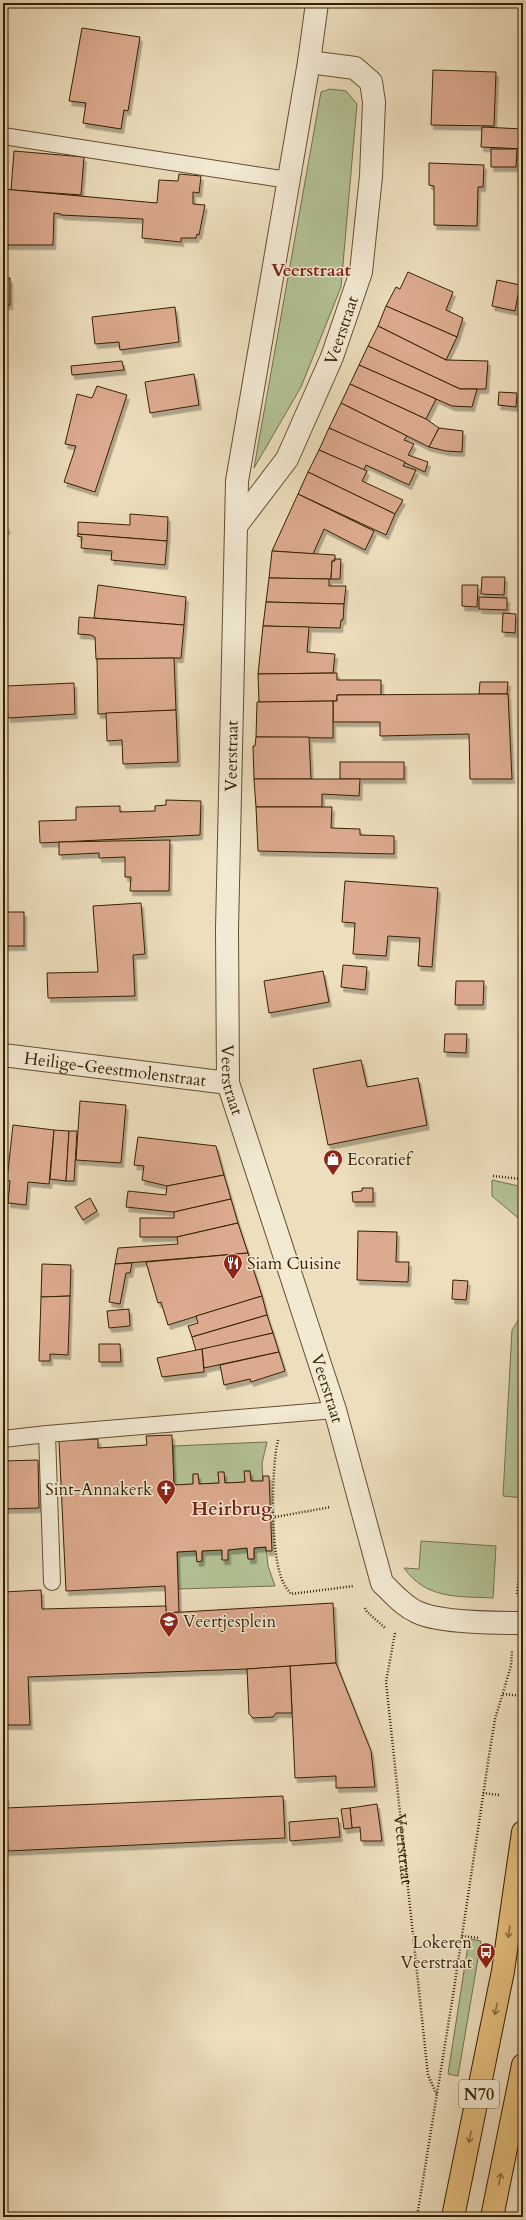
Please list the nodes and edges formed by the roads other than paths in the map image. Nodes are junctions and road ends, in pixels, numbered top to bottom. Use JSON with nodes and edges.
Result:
{"nodes":[{"id":1,"x":317,"y":3,"type":"edge"},
{"id":2,"x":310,"y":62,"type":"junction"},
{"id":3,"x":3,"y":136,"type":"edge"},
{"id":4,"x":288,"y":180,"type":"junction"},
{"id":5,"x":236,"y":526,"type":"junction"},
{"id":6,"x":3,"y":1055,"type":"edge"},
{"id":7,"x":228,"y":1083,"type":"junction"},
{"id":8,"x":334,"y":1410,"type":"junction"},
{"id":9,"x":47,"y":1434,"type":"junction"},
{"id":10,"x":3,"y":1439,"type":"edge"},
{"id":11,"x":52,"y":1582,"type":"dead end"},
{"id":12,"x":523,"y":1623,"type":"edge"},
{"id":13,"x":523,"y":1832,"type":"edge"},
{"id":14,"x":522,"y":2073,"type":"edge"},
{"id":15,"x":453,"y":2217,"type":"edge"},
{"id":16,"x":492,"y":2217,"type":"edge"}],
"edges":[{"from":1,"to":2,"type":"street","name":"Veerstraat"},
{"from":2,"to":4,"type":"street","name":"Veerstraat"},
{"from":2,"to":5,"type":"street","name":"Veerstraat"},
{"from":3,"to":4,"type":"lane"},
{"from":4,"to":5,"type":"street","name":"Veerstraat"},
{"from":5,"to":7,"type":"street","name":"Veerstraat"},
{"from":6,"to":7,"type":"street","name":"Heilige-Geestmolenstraat"},
{"from":7,"to":8,"type":"street","name":"Veerstraat"},
{"from":8,"to":9,"type":"lane"},
{"from":8,"to":12,"type":"street","name":"Veerstraat"},
{"from":9,"to":10,"type":"lane"},
{"from":9,"to":11,"type":"lane"},
{"from":13,"to":15,"type":"main road","number":"N70","one_way":true},
{"from":16,"to":14,"type":"main road","number":"N70","one_way":true}]}
